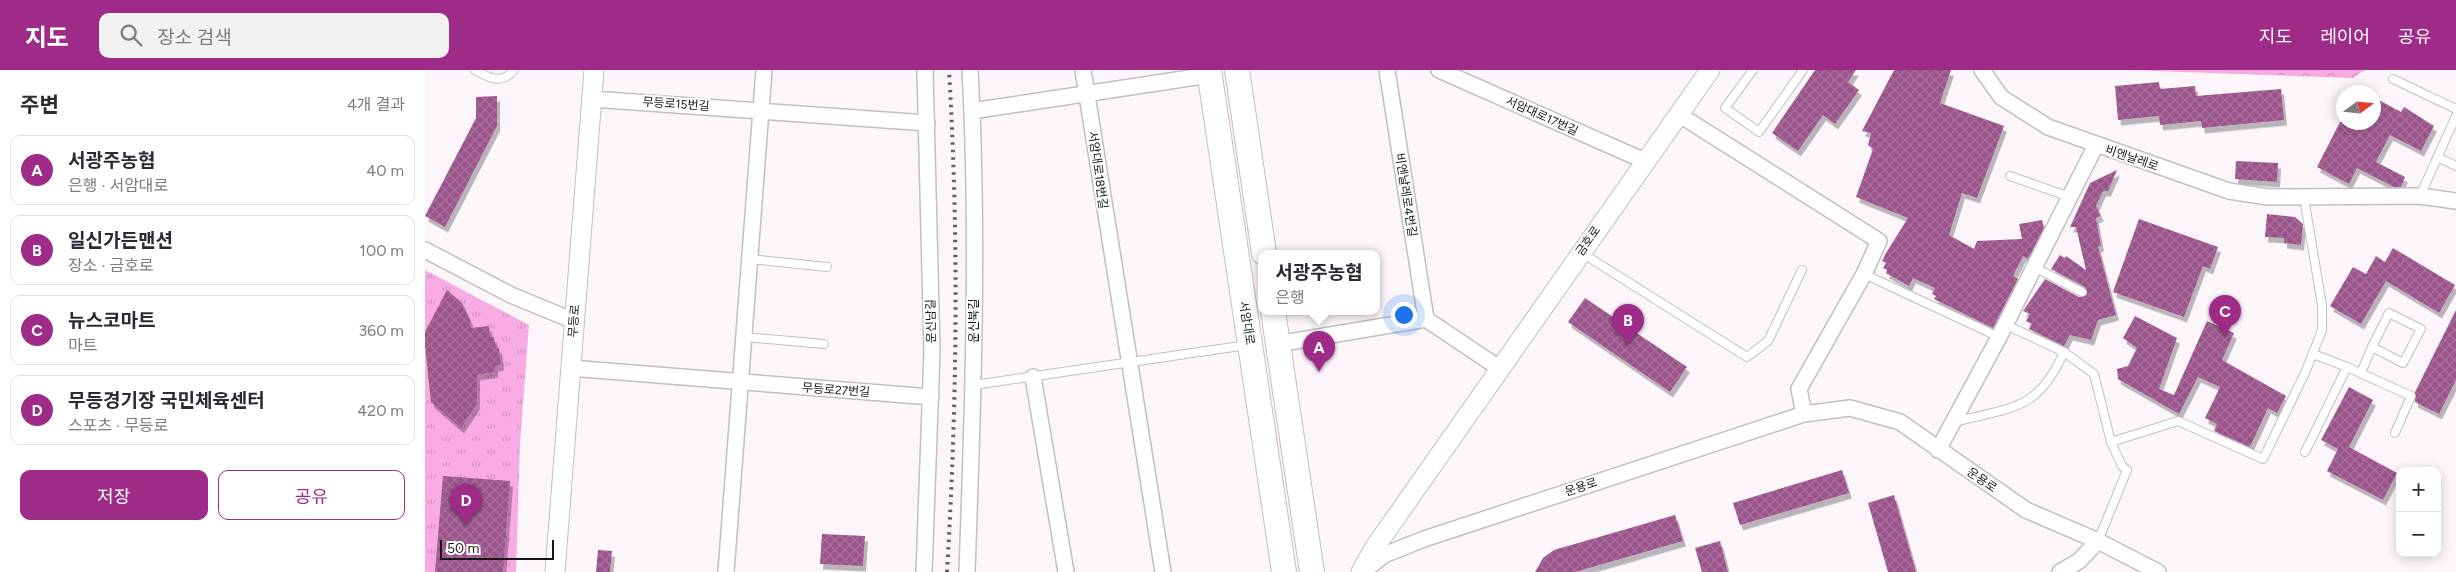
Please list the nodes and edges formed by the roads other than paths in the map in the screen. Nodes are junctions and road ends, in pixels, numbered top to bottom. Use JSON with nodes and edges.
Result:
{"nodes":[{"id":1,"x":475,"y":70,"type":"edge"},
{"id":2,"x":514,"y":70,"type":"edge"},
{"id":3,"x":594,"y":70,"type":"edge"},
{"id":4,"x":764,"y":70,"type":"edge"},
{"id":5,"x":925,"y":70,"type":"edge"},
{"id":6,"x":970,"y":70,"type":"edge"},
{"id":7,"x":1083,"y":70,"type":"edge"},
{"id":8,"x":1237,"y":70,"type":"edge"},
{"id":9,"x":1387,"y":70,"type":"edge"},
{"id":10,"x":1439,"y":70,"type":"edge"},
{"id":11,"x":1710,"y":70,"type":"edge"},
{"id":12,"x":1753,"y":70,"type":"edge"},
{"id":13,"x":1803,"y":70,"type":"edge"},
{"id":14,"x":1982,"y":70,"type":"edge"},
{"id":15,"x":1209,"y":72,"type":"edge"},
{"id":16,"x":2393,"y":79,"type":"dead end"},
{"id":17,"x":1087,"y":94,"type":"junction"},
{"id":18,"x":592,"y":99,"type":"junction"},
{"id":19,"x":2456,"y":109,"type":"edge"},
{"id":20,"x":761,"y":110,"type":"junction"},
{"id":21,"x":972,"y":111,"type":"junction"},
{"id":22,"x":1678,"y":114,"type":"junction"},
{"id":23,"x":2456,"y":116,"type":"edge"},
{"id":24,"x":927,"y":123,"type":"junction"},
{"id":25,"x":2097,"y":145,"type":"junction"},
{"id":26,"x":2439,"y":158,"type":"junction"},
{"id":27,"x":1645,"y":161,"type":"junction"},
{"id":28,"x":2456,"y":166,"type":"edge"},
{"id":29,"x":2010,"y":176,"type":"dead end"},
{"id":30,"x":2420,"y":196,"type":"junction"},
{"id":31,"x":2070,"y":197,"type":"junction"},
{"id":32,"x":2304,"y":198,"type":"junction"},
{"id":33,"x":2456,"y":201,"type":"edge"},
{"id":34,"x":425,"y":250,"type":"edge"},
{"id":35,"x":1264,"y":250,"type":"edge"},
{"id":36,"x":1580,"y":252,"type":"junction"},
{"id":37,"x":750,"y":259,"type":"junction"},
{"id":38,"x":827,"y":267,"type":"dead end"},
{"id":39,"x":2034,"y":267,"type":"junction"},
{"id":40,"x":1802,"y":270,"type":"dead end"},
{"id":41,"x":1864,"y":274,"type":"junction"},
{"id":42,"x":2082,"y":292,"type":"dead end"},
{"id":43,"x":1273,"y":315,"type":"edge"},
{"id":44,"x":1426,"y":320,"type":"junction"},
{"id":45,"x":574,"y":321,"type":"junction"},
{"id":46,"x":2002,"y":331,"type":"junction"},
{"id":47,"x":744,"y":337,"type":"junction"},
{"id":48,"x":824,"y":344,"type":"dead end"},
{"id":49,"x":1277,"y":344,"type":"junction"},
{"id":50,"x":1250,"y":345,"type":"junction"},
{"id":51,"x":2372,"y":347,"type":"junction"},
{"id":52,"x":2064,"y":352,"type":"junction"},
{"id":53,"x":2313,"y":354,"type":"junction"},
{"id":54,"x":1128,"y":363,"type":"junction"},
{"id":55,"x":2347,"y":367,"type":"junction"},
{"id":56,"x":570,"y":368,"type":"junction"},
{"id":57,"x":1499,"y":368,"type":"junction"},
{"id":58,"x":2361,"y":372,"type":"junction"},
{"id":59,"x":1033,"y":377,"type":"junction"},
{"id":60,"x":741,"y":382,"type":"junction"},
{"id":61,"x":974,"y":385,"type":"junction"},
{"id":62,"x":931,"y":397,"type":"junction"},
{"id":63,"x":1804,"y":414,"type":"junction"},
{"id":64,"x":1951,"y":422,"type":"junction"},
{"id":65,"x":2395,"y":433,"type":"dead end"},
{"id":66,"x":2111,"y":442,"type":"junction"},
{"id":67,"x":1938,"y":450,"type":"junction"},
{"id":68,"x":2305,"y":452,"type":"dead end"},
{"id":69,"x":2098,"y":541,"type":"junction"},
{"id":70,"x":555,"y":572,"type":"edge"},
{"id":71,"x":725,"y":572,"type":"edge"},
{"id":72,"x":924,"y":572,"type":"edge"},
{"id":73,"x":967,"y":572,"type":"edge"},
{"id":74,"x":1066,"y":572,"type":"edge"},
{"id":75,"x":1163,"y":572,"type":"edge"},
{"id":76,"x":1284,"y":572,"type":"edge"},
{"id":77,"x":1312,"y":572,"type":"edge"},
{"id":78,"x":1362,"y":572,"type":"edge"},
{"id":79,"x":2060,"y":572,"type":"edge"},
{"id":80,"x":2158,"y":572,"type":"edge"}],
"edges":[{"from":1,"to":2,"type":"lane"},
{"from":3,"to":18,"type":"street","name":"무등로"},
{"from":4,"to":20,"type":"street"},
{"from":5,"to":24,"type":"street","name":"운신남길"},
{"from":6,"to":21,"type":"street","name":"운신북길"},
{"from":7,"to":17,"type":"street","name":"서암대로18번길"},
{"from":8,"to":35,"type":"main road"},
{"from":9,"to":44,"type":"street","name":"비엔날레로4번길"},
{"from":10,"to":27,"type":"street","name":"서암대로17번길"},
{"from":11,"to":22,"type":"street","name":"금호로"},
{"from":12,"to":13,"type":"lane"},
{"from":14,"to":25,"type":"street","name":"비엔날레로"},
{"from":15,"to":17,"type":"street"},
{"from":15,"to":50,"type":"main road","name":"서암대로"},
{"from":16,"to":19,"type":"lane"},
{"from":17,"to":21,"type":"street"},
{"from":17,"to":54,"type":"street","name":"서암대로18번길"},
{"from":18,"to":20,"type":"street","name":"무등로15번길"},
{"from":18,"to":45,"type":"street","name":"무등로"},
{"from":20,"to":24,"type":"street","name":"무등로15번길"},
{"from":20,"to":37,"type":"street"},
{"from":21,"to":61,"type":"street","name":"운신북길"},
{"from":22,"to":27,"type":"street","name":"금호로"},
{"from":22,"to":41,"type":"street"},
{"from":23,"to":26,"type":"lane"},
{"from":24,"to":62,"type":"street","name":"운신남길"},
{"from":25,"to":31,"type":"street"},
{"from":25,"to":32,"type":"street","name":"비엔날레로"},
{"from":26,"to":28,"type":"lane"},
{"from":26,"to":30,"type":"lane"},
{"from":27,"to":36,"type":"street","name":"금호로"},
{"from":29,"to":31,"type":"lane"},
{"from":30,"to":32,"type":"street","name":"비엔날레로"},
{"from":30,"to":33,"type":"street","name":"비엔날레로"},
{"from":31,"to":39,"type":"street"},
{"from":32,"to":53,"type":"lane"},
{"from":34,"to":45,"type":"street"},
{"from":36,"to":40,"type":"lane"},
{"from":36,"to":57,"type":"street","name":"금호로"},
{"from":37,"to":38,"type":"lane"},
{"from":37,"to":47,"type":"street"},
{"from":39,"to":42,"type":"lane"},
{"from":39,"to":46,"type":"street"},
{"from":41,"to":46,"type":"lane"},
{"from":41,"to":63,"type":"street"},
{"from":43,"to":49,"type":"main road"},
{"from":44,"to":49,"type":"street"},
{"from":44,"to":57,"type":"street"},
{"from":45,"to":56,"type":"street","name":"무등로"},
{"from":46,"to":52,"type":"lane"},
{"from":46,"to":64,"type":"street"},
{"from":47,"to":48,"type":"lane"},
{"from":47,"to":60,"type":"street"},
{"from":49,"to":77,"type":"main road"},
{"from":50,"to":54,"type":"lane"},
{"from":50,"to":76,"type":"main road","name":"서암대로"},
{"from":51,"to":51,"type":"lane"},
{"from":51,"to":58,"type":"lane"},
{"from":52,"to":64,"type":"lane"},
{"from":52,"to":66,"type":"lane"},
{"from":53,"to":55,"type":"lane"},
{"from":53,"to":66,"type":"lane"},
{"from":54,"to":59,"type":"lane"},
{"from":54,"to":75,"type":"street","name":"서암대로18번길"},
{"from":55,"to":58,"type":"lane"},
{"from":55,"to":68,"type":"lane"},
{"from":56,"to":60,"type":"street","name":"무등로27번길"},
{"from":56,"to":70,"type":"street","name":"무등로"},
{"from":57,"to":78,"type":"street","name":"금호로"},
{"from":58,"to":65,"type":"lane"},
{"from":59,"to":61,"type":"lane"},
{"from":59,"to":74,"type":"street"},
{"from":60,"to":62,"type":"street","name":"무등로27번길"},
{"from":60,"to":71,"type":"street"},
{"from":61,"to":73,"type":"street","name":"운신북길"},
{"from":62,"to":72,"type":"street","name":"운신남길"},
{"from":63,"to":67,"type":"street","name":"운용로"},
{"from":63,"to":78,"type":"street","name":"운용로"},
{"from":64,"to":67,"type":"street"},
{"from":66,"to":69,"type":"lane"},
{"from":67,"to":69,"type":"street","name":"운용로"},
{"from":69,"to":79,"type":"street"},
{"from":69,"to":80,"type":"street","name":"운용로"}]}
